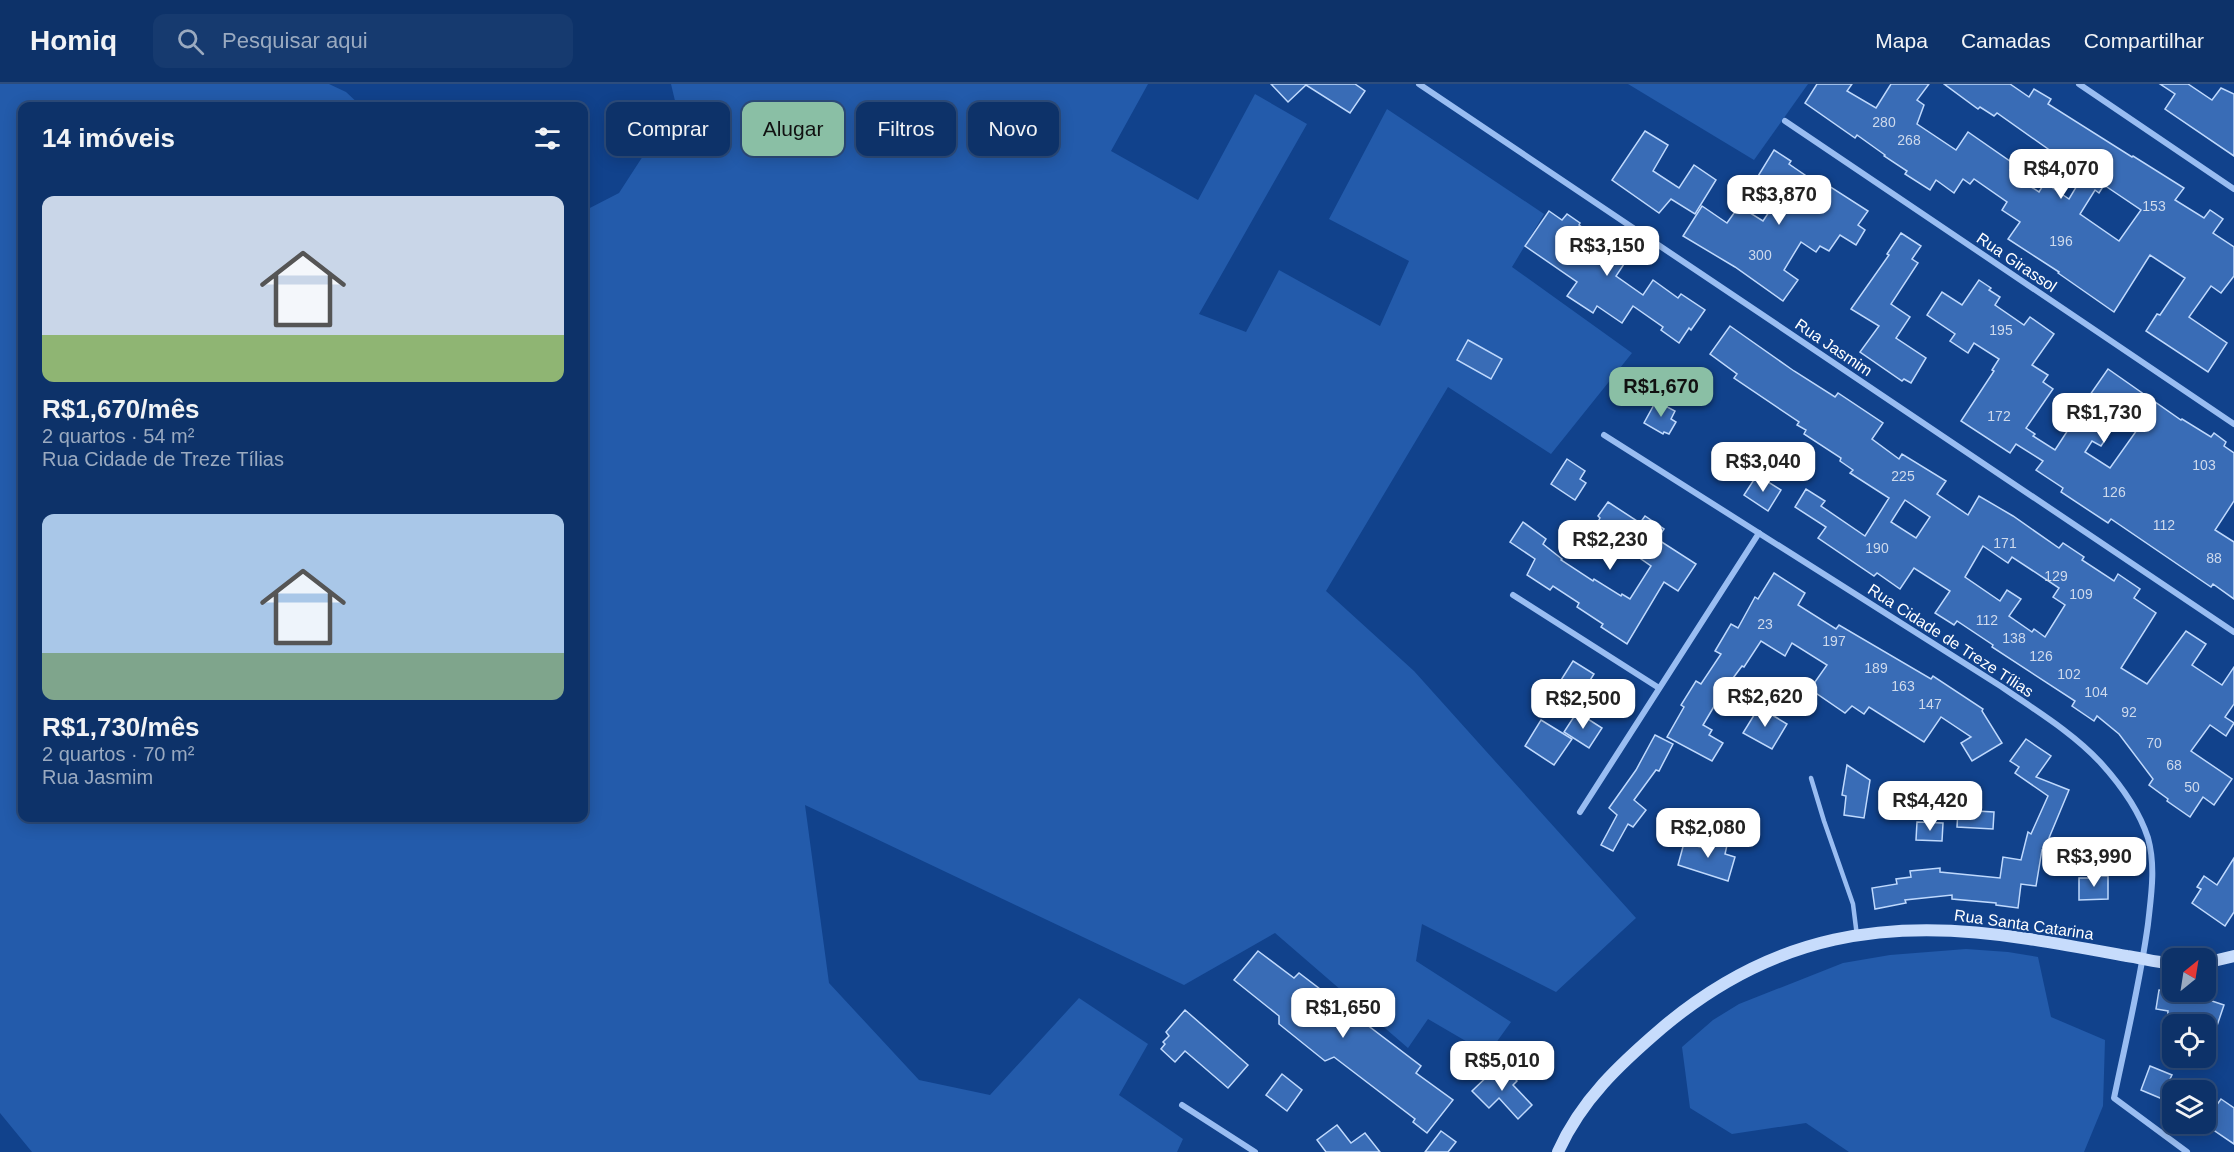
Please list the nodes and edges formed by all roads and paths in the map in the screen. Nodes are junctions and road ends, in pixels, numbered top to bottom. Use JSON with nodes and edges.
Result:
{"nodes":[{"id":1,"x":1419,"y":84,"type":"edge"},
{"id":2,"x":2079,"y":84,"type":"edge"},
{"id":3,"x":1785,"y":121,"type":"dead end"},
{"id":4,"x":2234,"y":189,"type":"edge"},
{"id":5,"x":2234,"y":424,"type":"edge"},
{"id":6,"x":1604,"y":435,"type":"dead end"},
{"id":7,"x":1759,"y":533,"type":"junction"},
{"id":8,"x":1513,"y":595,"type":"dead end"},
{"id":9,"x":2234,"y":632,"type":"edge"},
{"id":10,"x":1659,"y":688,"type":"junction"},
{"id":11,"x":1811,"y":778,"type":"dead end"},
{"id":12,"x":1580,"y":812,"type":"dead end"},
{"id":13,"x":1857,"y":936,"type":"junction"},
{"id":14,"x":2234,"y":956,"type":"edge"},
{"id":15,"x":2143,"y":958,"type":"junction"},
{"id":16,"x":2216,"y":960,"type":"edge"},
{"id":17,"x":2162,"y":961,"type":"edge"},
{"id":18,"x":1182,"y":1105,"type":"dead end"},
{"id":19,"x":1255,"y":1152,"type":"edge"},
{"id":20,"x":1558,"y":1152,"type":"edge"},
{"id":21,"x":2187,"y":1152,"type":"edge"}],
"edges":[{"from":1,"to":9,"type":"street","name":"Rua Jasmim"},
{"from":2,"to":4,"type":"street"},
{"from":3,"to":5,"type":"street","name":"Rua Girassol"},
{"from":6,"to":7,"type":"street","name":"Rua Cidade de Treze Tílias"},
{"from":7,"to":10,"type":"street"},
{"from":7,"to":15,"type":"street","name":"Rua Cidade de Treze Tílias"},
{"from":8,"to":10,"type":"street"},
{"from":10,"to":12,"type":"street"},
{"from":11,"to":13,"type":"lane"},
{"from":13,"to":15,"type":"main road","name":"Rua Santa Catarina"},
{"from":13,"to":20,"type":"main road","name":"Rua Santa Catarina"},
{"from":14,"to":16,"type":"main road"},
{"from":15,"to":17,"type":"main road","name":"Rua Santa Catarina"},
{"from":15,"to":21,"type":"street","name":"Rua Cidade de Treze Tílias"},
{"from":18,"to":19,"type":"street"}]}
